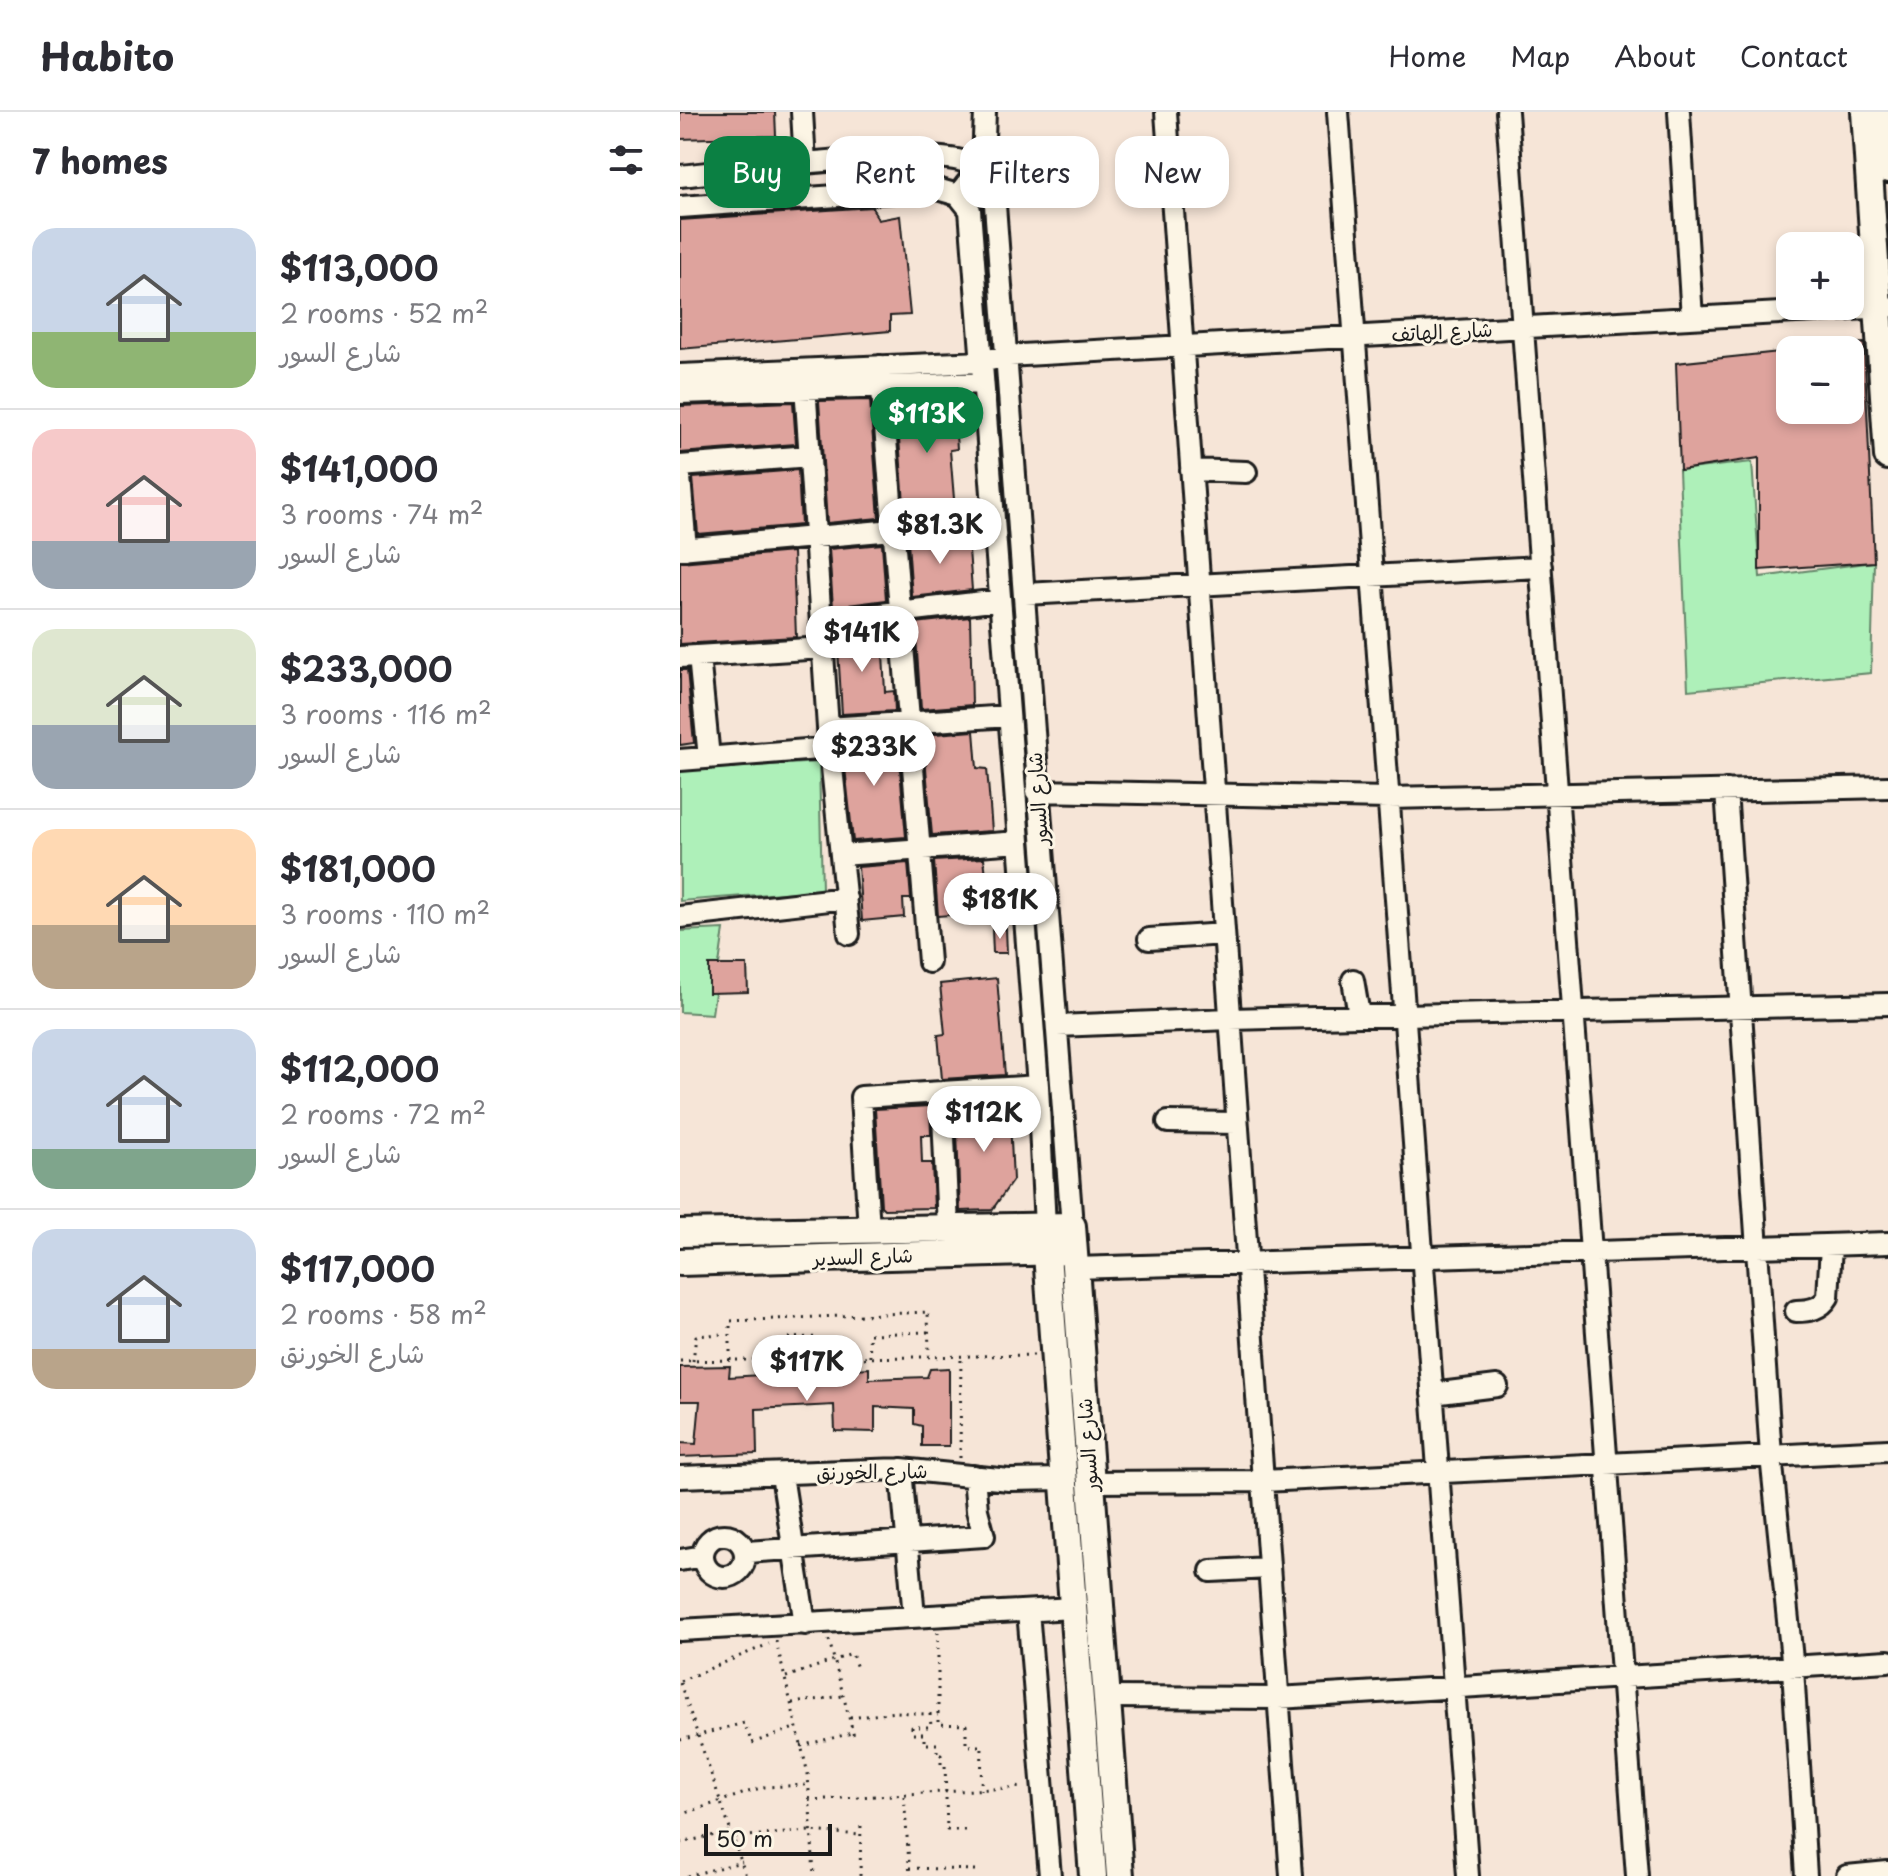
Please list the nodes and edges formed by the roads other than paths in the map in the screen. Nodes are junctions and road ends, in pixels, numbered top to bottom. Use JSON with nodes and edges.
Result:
{"nodes":[{"id":1,"x":802,"y":112,"type":"edge"},
{"id":2,"x":985,"y":112,"type":"edge"},
{"id":3,"x":1166,"y":112,"type":"edge"},
{"id":4,"x":1338,"y":112,"type":"edge"},
{"id":5,"x":1507,"y":112,"type":"edge"},
{"id":6,"x":1679,"y":112,"type":"edge"},
{"id":7,"x":1865,"y":112,"type":"edge"},
{"id":8,"x":1884,"y":112,"type":"edge"},
{"id":9,"x":803,"y":136,"type":"edge"},
{"id":10,"x":985,"y":136,"type":"edge"},
{"id":11,"x":960,"y":161,"type":"edge"},
{"id":12,"x":810,"y":163,"type":"edge"},
{"id":13,"x":1888,"y":169,"type":"edge"},
{"id":14,"x":704,"y":174,"type":"edge"},
{"id":15,"x":680,"y":176,"type":"edge"},
{"id":16,"x":960,"y":193,"type":"edge"},
{"id":17,"x":958,"y":195,"type":"junction"},
{"id":18,"x":680,"y":207,"type":"edge"},
{"id":19,"x":995,"y":208,"type":"edge"},
{"id":20,"x":1884,"y":307,"type":"edge"},
{"id":21,"x":1692,"y":318,"type":"junction"},
{"id":22,"x":1523,"y":327,"type":"junction"},
{"id":23,"x":1355,"y":336,"type":"junction"},
{"id":24,"x":1183,"y":346,"type":"junction"},
{"id":25,"x":1005,"y":356,"type":"junction"},
{"id":26,"x":880,"y":366,"type":"junction"},
{"id":27,"x":982,"y":372,"type":"junction"},
{"id":28,"x":680,"y":375,"type":"edge"},
{"id":29,"x":805,"y":380,"type":"junction"},
{"id":30,"x":882,"y":387,"type":"junction"},
{"id":31,"x":680,"y":393,"type":"edge"},
{"id":32,"x":810,"y":456,"type":"junction"},
{"id":33,"x":1888,"y":456,"type":"edge"},
{"id":34,"x":680,"y":466,"type":"edge"},
{"id":35,"x":1191,"y":470,"type":"junction"},
{"id":36,"x":1246,"y":472,"type":"dead end"},
{"id":37,"x":680,"y":477,"type":"edge"},
{"id":38,"x":994,"y":521,"type":"junction"},
{"id":39,"x":894,"y":530,"type":"junction"},
{"id":40,"x":815,"y":537,"type":"junction"},
{"id":41,"x":683,"y":549,"type":"edge"},
{"id":42,"x":1541,"y":567,"type":"junction"},
{"id":43,"x":1372,"y":577,"type":"junction"},
{"id":44,"x":1200,"y":588,"type":"junction"},
{"id":45,"x":1025,"y":594,"type":"junction"},
{"id":46,"x":1000,"y":600,"type":"junction"},
{"id":47,"x":901,"y":611,"type":"junction"},
{"id":48,"x":821,"y":621,"type":"junction"},
{"id":49,"x":823,"y":648,"type":"junction"},
{"id":50,"x":690,"y":656,"type":"edge"},
{"id":51,"x":1009,"y":716,"type":"junction"},
{"id":52,"x":910,"y":722,"type":"junction"},
{"id":53,"x":830,"y":738,"type":"junction"},
{"id":54,"x":709,"y":758,"type":"junction"},
{"id":55,"x":680,"y":760,"type":"edge"},
{"id":56,"x":1888,"y":787,"type":"edge"},
{"id":57,"x":1726,"y":790,"type":"junction"},
{"id":58,"x":1036,"y":791,"type":"junction"},
{"id":59,"x":1557,"y":793,"type":"junction"},
{"id":60,"x":1214,"y":797,"type":"junction"},
{"id":61,"x":1389,"y":798,"type":"junction"},
{"id":62,"x":1019,"y":842,"type":"junction"},
{"id":63,"x":921,"y":849,"type":"junction"},
{"id":64,"x":841,"y":855,"type":"junction"},
{"id":65,"x":846,"y":898,"type":"junction"},
{"id":66,"x":680,"y":917,"type":"edge"},
{"id":67,"x":849,"y":934,"type":"dead end"},
{"id":68,"x":1224,"y":934,"type":"junction"},
{"id":69,"x":1149,"y":939,"type":"dead end"},
{"id":70,"x":929,"y":962,"type":"dead end"},
{"id":71,"x":1353,"y":980,"type":"dead end"},
{"id":72,"x":1888,"y":1004,"type":"edge"},
{"id":73,"x":1739,"y":1009,"type":"junction"},
{"id":74,"x":1573,"y":1012,"type":"junction"},
{"id":75,"x":1359,"y":1015,"type":"junction"},
{"id":76,"x":1405,"y":1016,"type":"junction"},
{"id":77,"x":1230,"y":1019,"type":"junction"},
{"id":78,"x":1057,"y":1026,"type":"junction"},
{"id":79,"x":1038,"y":1086,"type":"junction"},
{"id":80,"x":942,"y":1092,"type":"junction"},
{"id":81,"x":1168,"y":1122,"type":"dead end"},
{"id":82,"x":1237,"y":1123,"type":"junction"},
{"id":83,"x":1065,"y":1125,"type":"junction"},
{"id":84,"x":1041,"y":1127,"type":"junction"},
{"id":85,"x":948,"y":1228,"type":"junction"},
{"id":86,"x":869,"y":1230,"type":"junction"},
{"id":87,"x":742,"y":1232,"type":"junction"},
{"id":88,"x":680,"y":1233,"type":"edge"},
{"id":89,"x":1046,"y":1239,"type":"junction"},
{"id":90,"x":1888,"y":1243,"type":"edge"},
{"id":91,"x":1831,"y":1246,"type":"junction"},
{"id":92,"x":1759,"y":1247,"type":"junction"},
{"id":93,"x":1074,"y":1248,"type":"junction"},
{"id":94,"x":1591,"y":1252,"type":"junction"},
{"id":95,"x":1422,"y":1257,"type":"junction"},
{"id":96,"x":744,"y":1260,"type":"junction"},
{"id":97,"x":680,"y":1262,"type":"edge"},
{"id":98,"x":1247,"y":1262,"type":"junction"},
{"id":99,"x":1796,"y":1311,"type":"dead end"},
{"id":100,"x":1497,"y":1386,"type":"dead end"},
{"id":101,"x":1432,"y":1394,"type":"junction"},
{"id":102,"x":1888,"y":1450,"type":"edge"},
{"id":103,"x":1771,"y":1456,"type":"junction"},
{"id":104,"x":1607,"y":1464,"type":"junction"},
{"id":105,"x":901,"y":1469,"type":"junction"},
{"id":106,"x":1438,"y":1472,"type":"junction"},
{"id":107,"x":782,"y":1475,"type":"junction"},
{"id":108,"x":967,"y":1475,"type":"junction"},
{"id":109,"x":680,"y":1477,"type":"edge"},
{"id":110,"x":1064,"y":1479,"type":"junction"},
{"id":111,"x":1263,"y":1481,"type":"junction"},
{"id":112,"x":1091,"y":1482,"type":"junction"},
{"id":113,"x":906,"y":1541,"type":"junction"},
{"id":114,"x":795,"y":1548,"type":"junction"},
{"id":115,"x":746,"y":1552,"type":"junction"},
{"id":116,"x":703,"y":1556,"type":"junction"},
{"id":117,"x":680,"y":1560,"type":"edge"},
{"id":118,"x":1269,"y":1568,"type":"junction"},
{"id":119,"x":1211,"y":1571,"type":"dead end"},
{"id":120,"x":1073,"y":1608,"type":"junction"},
{"id":121,"x":1028,"y":1611,"type":"junction"},
{"id":122,"x":914,"y":1617,"type":"junction"},
{"id":123,"x":815,"y":1624,"type":"junction"},
{"id":124,"x":680,"y":1630,"type":"edge"},
{"id":125,"x":1888,"y":1661,"type":"edge"},
{"id":126,"x":1793,"y":1669,"type":"junction"},
{"id":127,"x":1622,"y":1679,"type":"junction"},
{"id":128,"x":1454,"y":1688,"type":"junction"},
{"id":129,"x":1107,"y":1697,"type":"junction"},
{"id":130,"x":1278,"y":1698,"type":"junction"},
{"id":131,"x":1888,"y":1872,"type":"edge"},
{"id":132,"x":1050,"y":1876,"type":"edge"},
{"id":133,"x":1093,"y":1876,"type":"edge"},
{"id":134,"x":1120,"y":1876,"type":"edge"},
{"id":135,"x":1291,"y":1876,"type":"edge"},
{"id":136,"x":1468,"y":1876,"type":"edge"},
{"id":137,"x":1637,"y":1876,"type":"edge"},
{"id":138,"x":1806,"y":1876,"type":"edge"},
{"id":139,"x":1847,"y":1876,"type":"edge"}],
"edges":[{"from":1,"to":9,"type":"street"},
{"from":2,"to":10,"type":"street"},
{"from":3,"to":24,"type":"street"},
{"from":4,"to":23,"type":"street"},
{"from":5,"to":22,"type":"street"},
{"from":6,"to":21,"type":"street"},
{"from":7,"to":20,"type":"main road"},
{"from":8,"to":13,"type":"main road"},
{"from":11,"to":12,"type":"street"},
{"from":14,"to":15,"type":"street"},
{"from":16,"to":17,"type":"street"},
{"from":17,"to":18,"type":"street"},
{"from":17,"to":27,"type":"street","name":"شارع السور"},
{"from":19,"to":25,"type":"street","name":"شارع السور"},
{"from":20,"to":21,"type":"street","name":"شارع الهاتف"},
{"from":20,"to":33,"type":"main road"},
{"from":21,"to":22,"type":"street","name":"شارع الهاتف"},
{"from":22,"to":23,"type":"street","name":"شارع الهاتف"},
{"from":22,"to":42,"type":"street"},
{"from":23,"to":24,"type":"street","name":"شارع الهاتف"},
{"from":23,"to":43,"type":"street"},
{"from":24,"to":25,"type":"street","name":"شارع الهاتف"},
{"from":24,"to":35,"type":"street"},
{"from":25,"to":27,"type":"street","name":"شارع الهاتف"},
{"from":25,"to":45,"type":"street","name":"شارع السور"},
{"from":26,"to":27,"type":"street"},
{"from":26,"to":29,"type":"street"},
{"from":26,"to":30,"type":"street"},
{"from":27,"to":30,"type":"street"},
{"from":27,"to":38,"type":"street","name":"شارع السور"},
{"from":28,"to":29,"type":"street"},
{"from":29,"to":30,"type":"street"},
{"from":29,"to":31,"type":"street"},
{"from":29,"to":32,"type":"street"},
{"from":30,"to":39,"type":"street"},
{"from":32,"to":34,"type":"street"},
{"from":32,"to":40,"type":"street"},
{"from":35,"to":36,"type":"street"},
{"from":35,"to":44,"type":"street"},
{"from":37,"to":41,"type":"street"},
{"from":38,"to":39,"type":"street"},
{"from":38,"to":46,"type":"street","name":"شارع السور"},
{"from":39,"to":40,"type":"street"},
{"from":39,"to":47,"type":"street"},
{"from":40,"to":41,"type":"street"},
{"from":40,"to":48,"type":"street"},
{"from":42,"to":43,"type":"street"},
{"from":42,"to":59,"type":"street"},
{"from":43,"to":44,"type":"street"},
{"from":43,"to":61,"type":"street"},
{"from":44,"to":45,"type":"street"},
{"from":44,"to":60,"type":"street"},
{"from":45,"to":58,"type":"street","name":"شارع السور"},
{"from":46,"to":47,"type":"street"},
{"from":46,"to":51,"type":"street","name":"شارع السور"},
{"from":47,"to":48,"type":"street"},
{"from":47,"to":52,"type":"street"},
{"from":48,"to":49,"type":"street"},
{"from":49,"to":50,"type":"street"},
{"from":49,"to":53,"type":"street"},
{"from":50,"to":54,"type":"street"},
{"from":51,"to":52,"type":"street"},
{"from":51,"to":62,"type":"street","name":"شارع السور"},
{"from":52,"to":53,"type":"street"},
{"from":52,"to":63,"type":"street"},
{"from":53,"to":54,"type":"street"},
{"from":53,"to":64,"type":"street"},
{"from":54,"to":55,"type":"street"},
{"from":56,"to":57,"type":"street"},
{"from":57,"to":59,"type":"street"},
{"from":57,"to":73,"type":"street"},
{"from":58,"to":60,"type":"street"},
{"from":58,"to":78,"type":"street","name":"شارع السور"},
{"from":59,"to":61,"type":"street"},
{"from":59,"to":74,"type":"street"},
{"from":60,"to":61,"type":"street"},
{"from":60,"to":68,"type":"street"},
{"from":61,"to":76,"type":"street"},
{"from":62,"to":63,"type":"street"},
{"from":62,"to":79,"type":"street","name":"شارع السور"},
{"from":63,"to":64,"type":"street"},
{"from":63,"to":70,"type":"street"},
{"from":64,"to":65,"type":"street"},
{"from":65,"to":66,"type":"street"},
{"from":65,"to":67,"type":"street"},
{"from":68,"to":69,"type":"street"},
{"from":68,"to":77,"type":"street"},
{"from":71,"to":75,"type":"street"},
{"from":72,"to":73,"type":"street"},
{"from":73,"to":74,"type":"street"},
{"from":73,"to":92,"type":"street"},
{"from":74,"to":76,"type":"street"},
{"from":74,"to":94,"type":"street"},
{"from":75,"to":76,"type":"street"},
{"from":75,"to":77,"type":"street"},
{"from":76,"to":95,"type":"street"},
{"from":77,"to":78,"type":"street"},
{"from":77,"to":82,"type":"street"},
{"from":78,"to":83,"type":"street","name":"شارع السور"},
{"from":79,"to":80,"type":"street"},
{"from":79,"to":84,"type":"street","name":"شارع السور"},
{"from":80,"to":85,"type":"street"},
{"from":80,"to":86,"type":"street"},
{"from":81,"to":82,"type":"street"},
{"from":82,"to":98,"type":"street"},
{"from":83,"to":84,"type":"street"},
{"from":83,"to":93,"type":"street","name":"شارع السور"},
{"from":84,"to":89,"type":"street","name":"شارع السور"},
{"from":85,"to":86,"type":"main road","name":"شارع السدير"},
{"from":85,"to":89,"type":"main road","name":"شارع السدير"},
{"from":86,"to":87,"type":"main road","name":"شارع السدير"},
{"from":87,"to":88,"type":"main road","name":"شارع السدير"},
{"from":87,"to":96,"type":"main road"},
{"from":89,"to":93,"type":"main road"},
{"from":89,"to":96,"type":"main road","name":"شارع السدير"},
{"from":89,"to":110,"type":"main road","name":"شارع السور"},
{"from":90,"to":91,"type":"street"},
{"from":91,"to":92,"type":"street"},
{"from":91,"to":99,"type":"street"},
{"from":92,"to":94,"type":"street"},
{"from":92,"to":103,"type":"street"},
{"from":93,"to":98,"type":"street"},
{"from":93,"to":112,"type":"main road","name":"شارع السور"},
{"from":94,"to":95,"type":"street"},
{"from":94,"to":104,"type":"street"},
{"from":95,"to":98,"type":"street"},
{"from":95,"to":101,"type":"street"},
{"from":96,"to":97,"type":"main road","name":"شارع السدير"},
{"from":98,"to":111,"type":"street"},
{"from":100,"to":101,"type":"street"},
{"from":101,"to":106,"type":"street"},
{"from":102,"to":103,"type":"street"},
{"from":103,"to":104,"type":"street"},
{"from":103,"to":126,"type":"street"},
{"from":104,"to":106,"type":"street"},
{"from":104,"to":127,"type":"street"},
{"from":105,"to":107,"type":"street","name":"شارع الخورنق"},
{"from":105,"to":108,"type":"street","name":"شارع الخورنق"},
{"from":105,"to":113,"type":"street"},
{"from":106,"to":111,"type":"street"},
{"from":106,"to":128,"type":"street"},
{"from":107,"to":109,"type":"street","name":"شارع الخورنق"},
{"from":107,"to":114,"type":"street"},
{"from":108,"to":110,"type":"street","name":"شارع الخورنق"},
{"from":108,"to":113,"type":"street"},
{"from":110,"to":120,"type":"main road","name":"شارع السور"},
{"from":111,"to":112,"type":"street"},
{"from":111,"to":118,"type":"street"},
{"from":112,"to":129,"type":"main road","name":"شارع السور"},
{"from":113,"to":114,"type":"street"},
{"from":113,"to":122,"type":"street"},
{"from":114,"to":115,"type":"street"},
{"from":114,"to":123,"type":"street"},
{"from":115,"to":116,"type":"street"},
{"from":115,"to":116,"type":"street"},
{"from":116,"to":117,"type":"street"},
{"from":118,"to":119,"type":"street"},
{"from":118,"to":130,"type":"street"},
{"from":120,"to":121,"type":"street"},
{"from":120,"to":133,"type":"main road","name":"شارع السور"},
{"from":121,"to":122,"type":"street"},
{"from":121,"to":132,"type":"street"},
{"from":122,"to":123,"type":"street"},
{"from":123,"to":124,"type":"street"},
{"from":125,"to":126,"type":"street"},
{"from":126,"to":127,"type":"street"},
{"from":126,"to":138,"type":"street"},
{"from":127,"to":128,"type":"street"},
{"from":127,"to":137,"type":"street"},
{"from":128,"to":130,"type":"street"},
{"from":128,"to":136,"type":"street"},
{"from":129,"to":130,"type":"street"},
{"from":129,"to":134,"type":"main road","name":"شارع السور"},
{"from":130,"to":135,"type":"street"},
{"from":131,"to":139,"type":"street"}]}
